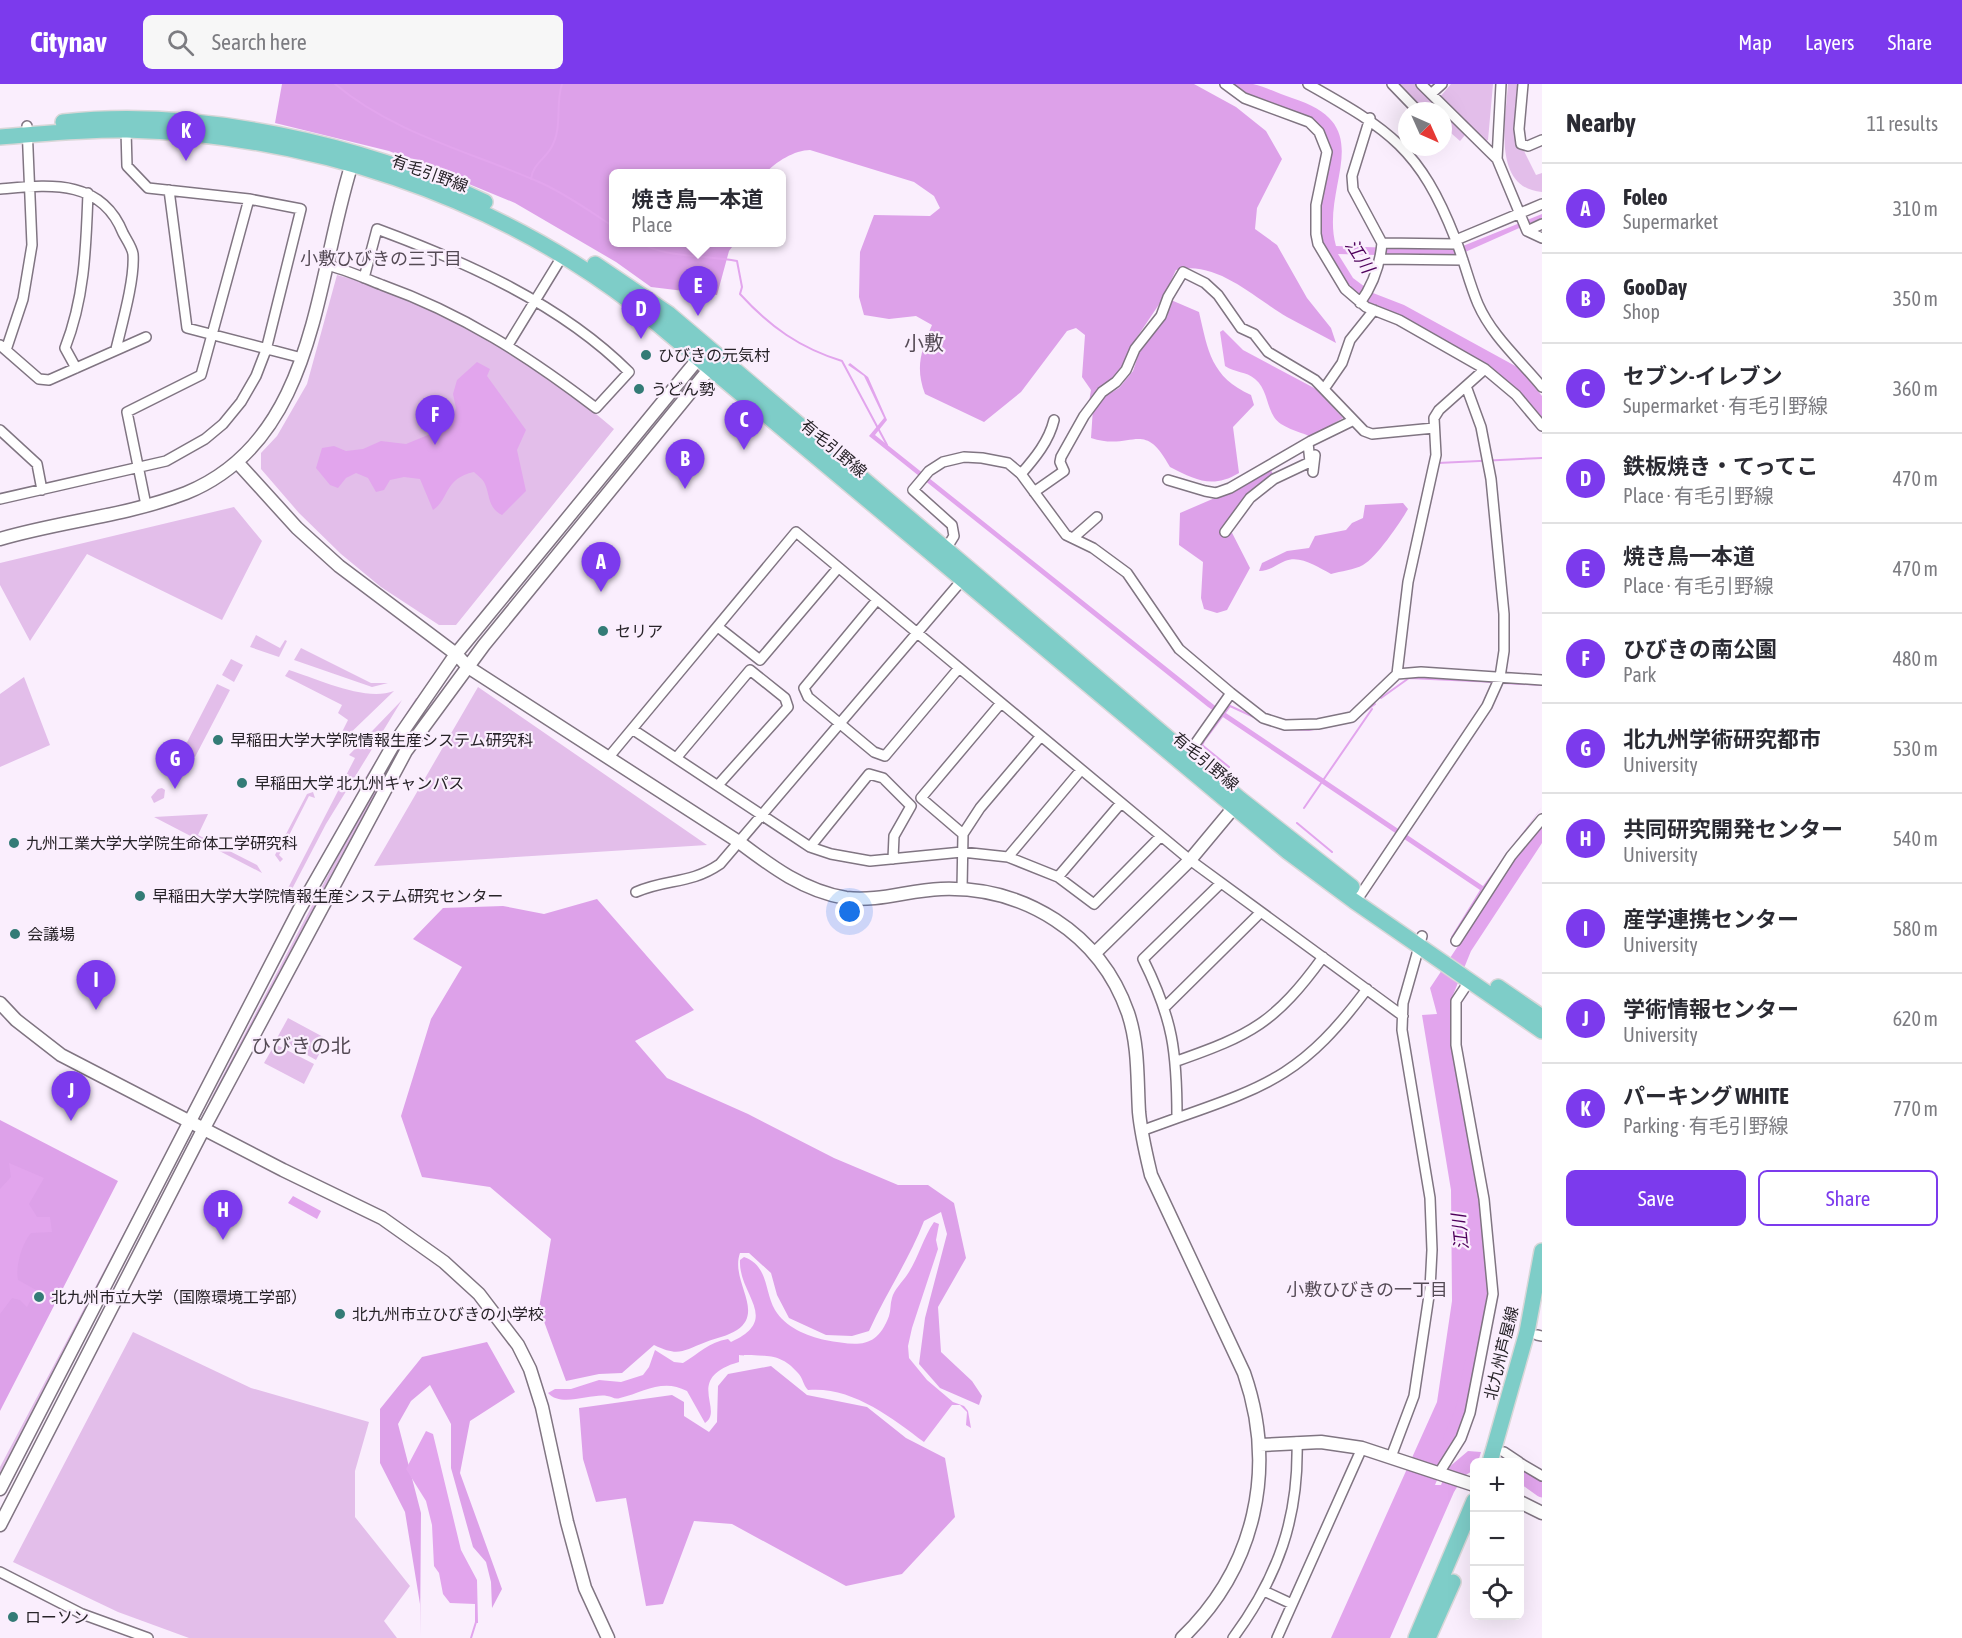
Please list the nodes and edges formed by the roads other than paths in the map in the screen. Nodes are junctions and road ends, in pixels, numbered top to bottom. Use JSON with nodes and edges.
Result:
{"nodes":[{"id":1,"x":1225,"y":84,"type":"edge"},
{"id":2,"x":1308,"y":84,"type":"edge"},
{"id":3,"x":1392,"y":84,"type":"edge"},
{"id":4,"x":1421,"y":84,"type":"edge"},
{"id":5,"x":1442,"y":84,"type":"edge"},
{"id":6,"x":1501,"y":84,"type":"edge"},
{"id":7,"x":1523,"y":84,"type":"edge"},
{"id":8,"x":1431,"y":94,"type":"junction"},
{"id":9,"x":1409,"y":102,"type":"edge"},
{"id":10,"x":1370,"y":118,"type":"junction"},
{"id":11,"x":0,"y":128,"type":"edge"},
{"id":12,"x":27,"y":130,"type":"junction"},
{"id":13,"x":126,"y":130,"type":"junction"},
{"id":14,"x":0,"y":137,"type":"edge"},
{"id":15,"x":1542,"y":140,"type":"edge"},
{"id":16,"x":1398,"y":141,"type":"edge"},
{"id":17,"x":1414,"y":156,"type":"edge"},
{"id":18,"x":354,"y":158,"type":"junction"},
{"id":19,"x":1497,"y":159,"type":"junction"},
{"id":20,"x":31,"y":187,"type":"junction"},
{"id":21,"x":0,"y":189,"type":"edge"},
{"id":22,"x":169,"y":190,"type":"junction"},
{"id":23,"x":88,"y":193,"type":"junction"},
{"id":24,"x":249,"y":199,"type":"junction"},
{"id":25,"x":1542,"y":204,"type":"edge"},
{"id":26,"x":1521,"y":213,"type":"junction"},
{"id":27,"x":1542,"y":224,"type":"edge"},
{"id":28,"x":1527,"y":231,"type":"junction"},
{"id":29,"x":1542,"y":238,"type":"edge"},
{"id":30,"x":1382,"y":243,"type":"junction"},
{"id":31,"x":1457,"y":243,"type":"junction"},
{"id":32,"x":563,"y":255,"type":"junction"},
{"id":33,"x":1462,"y":258,"type":"junction"},
{"id":34,"x":1380,"y":259,"type":"junction"},
{"id":35,"x":326,"y":265,"type":"junction"},
{"id":36,"x":364,"y":278,"type":"junction"},
{"id":37,"x":535,"y":302,"type":"junction"},
{"id":38,"x":1360,"y":303,"type":"junction"},
{"id":39,"x":1374,"y":310,"type":"junction"},
{"id":40,"x":212,"y":335,"type":"junction"},
{"id":41,"x":146,"y":337,"type":"dead end"},
{"id":42,"x":508,"y":345,"type":"junction"},
{"id":43,"x":3,"y":347,"type":"edge"},
{"id":44,"x":116,"y":349,"type":"junction"},
{"id":45,"x":266,"y":350,"type":"junction"},
{"id":46,"x":302,"y":358,"type":"junction"},
{"id":47,"x":698,"y":359,"type":"junction"},
{"id":48,"x":714,"y":363,"type":"junction"},
{"id":49,"x":76,"y":368,"type":"junction"},
{"id":50,"x":1485,"y":369,"type":"junction"},
{"id":51,"x":1466,"y":386,"type":"junction"},
{"id":52,"x":1542,"y":387,"type":"edge"},
{"id":53,"x":1324,"y":389,"type":"junction"},
{"id":54,"x":1054,"y":420,"type":"dead end"},
{"id":55,"x":1352,"y":421,"type":"junction"},
{"id":56,"x":1542,"y":426,"type":"edge"},
{"id":57,"x":1434,"y":428,"type":"junction"},
{"id":58,"x":0,"y":430,"type":"edge"},
{"id":59,"x":1309,"y":442,"type":"junction"},
{"id":60,"x":237,"y":462,"type":"junction"},
{"id":61,"x":139,"y":468,"type":"junction"},
{"id":62,"x":1313,"y":472,"type":"dead end"},
{"id":63,"x":1021,"y":474,"type":"junction"},
{"id":64,"x":1168,"y":480,"type":"dead end"},
{"id":65,"x":42,"y":490,"type":"junction"},
{"id":66,"x":1034,"y":492,"type":"junction"},
{"id":67,"x":0,"y":499,"type":"edge"},
{"id":68,"x":146,"y":505,"type":"junction"},
{"id":69,"x":1097,"y":517,"type":"dead end"},
{"id":70,"x":1225,"y":532,"type":"dead end"},
{"id":71,"x":1073,"y":538,"type":"junction"},
{"id":72,"x":0,"y":539,"type":"edge"},
{"id":73,"x":942,"y":554,"type":"junction"},
{"id":74,"x":838,"y":568,"type":"junction"},
{"id":75,"x":963,"y":579,"type":"junction"},
{"id":76,"x":878,"y":600,"type":"junction"},
{"id":77,"x":718,"y":627,"type":"junction"},
{"id":78,"x":916,"y":632,"type":"junction"},
{"id":79,"x":456,"y":654,"type":"junction"},
{"id":80,"x":468,"y":667,"type":"junction"},
{"id":81,"x":959,"y":668,"type":"junction"},
{"id":82,"x":1397,"y":674,"type":"junction"},
{"id":83,"x":1500,"y":677,"type":"junction"},
{"id":84,"x":1542,"y":680,"type":"edge"},
{"id":85,"x":1231,"y":693,"type":"junction"},
{"id":86,"x":1001,"y":703,"type":"junction"},
{"id":87,"x":840,"y":722,"type":"junction"},
{"id":88,"x":632,"y":729,"type":"junction"},
{"id":89,"x":1041,"y":736,"type":"junction"},
{"id":90,"x":1188,"y":754,"type":"junction"},
{"id":91,"x":677,"y":757,"type":"junction"},
{"id":92,"x":608,"y":758,"type":"junction"},
{"id":93,"x":1081,"y":770,"type":"junction"},
{"id":94,"x":719,"y":784,"type":"junction"},
{"id":95,"x":1120,"y":803,"type":"junction"},
{"id":96,"x":1237,"y":803,"type":"junction"},
{"id":97,"x":763,"y":814,"type":"junction"},
{"id":98,"x":1542,"y":819,"type":"edge"},
{"id":99,"x":963,"y":834,"type":"junction"},
{"id":100,"x":1161,"y":836,"type":"junction"},
{"id":101,"x":738,"y":842,"type":"junction"},
{"id":102,"x":810,"y":847,"type":"junction"},
{"id":103,"x":962,"y":852,"type":"junction"},
{"id":104,"x":1008,"y":857,"type":"junction"},
{"id":105,"x":893,"y":859,"type":"junction"},
{"id":106,"x":1190,"y":860,"type":"junction"},
{"id":107,"x":1058,"y":877,"type":"junction"},
{"id":108,"x":1221,"y":883,"type":"junction"},
{"id":109,"x":962,"y":889,"type":"junction"},
{"id":110,"x":636,"y":892,"type":"dead end"},
{"id":111,"x":1361,"y":894,"type":"junction"},
{"id":112,"x":1261,"y":912,"type":"junction"},
{"id":113,"x":1456,"y":941,"type":"dead end"},
{"id":114,"x":1423,"y":943,"type":"junction"},
{"id":115,"x":1094,"y":954,"type":"junction"},
{"id":116,"x":1323,"y":957,"type":"junction"},
{"id":117,"x":1466,"y":974,"type":"junction"},
{"id":118,"x":1367,"y":989,"type":"junction"},
{"id":119,"x":0,"y":1003,"type":"edge"},
{"id":120,"x":1165,"y":1007,"type":"junction"},
{"id":121,"x":1403,"y":1016,"type":"junction"},
{"id":122,"x":1542,"y":1017,"type":"edge"},
{"id":123,"x":1542,"y":1031,"type":"edge"},
{"id":124,"x":1177,"y":1061,"type":"junction"},
{"id":125,"x":1177,"y":1118,"type":"junction"},
{"id":126,"x":189,"y":1120,"type":"junction"},
{"id":127,"x":204,"y":1128,"type":"junction"},
{"id":128,"x":1141,"y":1131,"type":"junction"},
{"id":129,"x":1542,"y":1251,"type":"edge"},
{"id":130,"x":1542,"y":1308,"type":"edge"},
{"id":131,"x":1539,"y":1336,"type":"edge"},
{"id":132,"x":1297,"y":1442,"type":"junction"},
{"id":133,"x":1260,"y":1445,"type":"junction"},
{"id":134,"x":1362,"y":1448,"type":"junction"},
{"id":135,"x":1500,"y":1452,"type":"edge"},
{"id":136,"x":1394,"y":1458,"type":"junction"},
{"id":137,"x":1524,"y":1466,"type":"edge"},
{"id":138,"x":1440,"y":1473,"type":"junction"},
{"id":139,"x":1542,"y":1476,"type":"edge"},
{"id":140,"x":1470,"y":1483,"type":"edge"},
{"id":141,"x":0,"y":1489,"type":"edge"},
{"id":142,"x":1524,"y":1505,"type":"edge"},
{"id":143,"x":1470,"y":1510,"type":"edge"},
{"id":144,"x":1542,"y":1513,"type":"edge"},
{"id":145,"x":0,"y":1525,"type":"edge"},
{"id":146,"x":1470,"y":1538,"type":"edge"},
{"id":147,"x":0,"y":1572,"type":"edge"},
{"id":148,"x":1264,"y":1591,"type":"junction"},
{"id":149,"x":1292,"y":1604,"type":"junction"},
{"id":150,"x":148,"y":1638,"type":"edge"},
{"id":151,"x":608,"y":1638,"type":"edge"},
{"id":152,"x":1182,"y":1638,"type":"edge"},
{"id":153,"x":1233,"y":1638,"type":"edge"},
{"id":154,"x":1277,"y":1638,"type":"edge"},
{"id":155,"x":1416,"y":1638,"type":"edge"},
{"id":156,"x":1428,"y":1638,"type":"edge"}],
"edges":[{"from":1,"to":38,"type":"street"},
{"from":2,"to":10,"type":"street"},
{"from":3,"to":9,"type":"street"},
{"from":4,"to":8,"type":"street"},
{"from":5,"to":8,"type":"street"},
{"from":6,"to":19,"type":"street"},
{"from":7,"to":15,"type":"street"},
{"from":8,"to":19,"type":"street"},
{"from":10,"to":16,"type":"street"},
{"from":10,"to":30,"type":"street"},
{"from":11,"to":12,"type":"main road","name":"有毛引野線"},
{"from":12,"to":13,"type":"main road","name":"有毛引野線"},
{"from":12,"to":14,"type":"main road","name":"有毛引野線"},
{"from":12,"to":18,"type":"main road","name":"有毛引野線"},
{"from":12,"to":20,"type":"street"},
{"from":13,"to":18,"type":"main road","name":"有毛引野線"},
{"from":13,"to":22,"type":"street"},
{"from":17,"to":31,"type":"street"},
{"from":18,"to":32,"type":"main road","name":"有毛引野線"},
{"from":18,"to":35,"type":"street"},
{"from":18,"to":48,"type":"main road","name":"有毛引野線"},
{"from":19,"to":26,"type":"street"},
{"from":20,"to":21,"type":"street"},
{"from":20,"to":23,"type":"street"},
{"from":20,"to":43,"type":"street"},
{"from":22,"to":24,"type":"street"},
{"from":22,"to":40,"type":"street"},
{"from":23,"to":44,"type":"street"},
{"from":23,"to":49,"type":"street"},
{"from":24,"to":40,"type":"street"},
{"from":24,"to":45,"type":"street"},
{"from":25,"to":26,"type":"street"},
{"from":26,"to":28,"type":"street"},
{"from":26,"to":31,"type":"street"},
{"from":27,"to":28,"type":"street"},
{"from":28,"to":29,"type":"street"},
{"from":30,"to":31,"type":"street"},
{"from":30,"to":34,"type":"street"},
{"from":31,"to":33,"type":"street"},
{"from":32,"to":37,"type":"street"},
{"from":32,"to":47,"type":"main road","name":"有毛引野線"},
{"from":33,"to":34,"type":"street"},
{"from":33,"to":52,"type":"street"},
{"from":34,"to":38,"type":"street"},
{"from":35,"to":36,"type":"street"},
{"from":35,"to":46,"type":"street"},
{"from":36,"to":37,"type":"street"},
{"from":36,"to":42,"type":"street"},
{"from":37,"to":42,"type":"street"},
{"from":37,"to":42,"type":"street"},
{"from":38,"to":39,"type":"street"},
{"from":39,"to":50,"type":"street"},
{"from":39,"to":53,"type":"street"},
{"from":40,"to":45,"type":"street"},
{"from":40,"to":61,"type":"street"},
{"from":41,"to":44,"type":"street"},
{"from":43,"to":49,"type":"street"},
{"from":44,"to":49,"type":"street"},
{"from":45,"to":46,"type":"street"},
{"from":45,"to":61,"type":"street"},
{"from":46,"to":60,"type":"street"},
{"from":47,"to":48,"type":"main road","name":"有毛引野線"},
{"from":47,"to":79,"type":"street"},
{"from":48,"to":73,"type":"main road","name":"有毛引野線"},
{"from":48,"to":80,"type":"street"},
{"from":50,"to":51,"type":"street"},
{"from":50,"to":56,"type":"street"},
{"from":51,"to":57,"type":"street"},
{"from":51,"to":83,"type":"street"},
{"from":53,"to":55,"type":"street"},
{"from":53,"to":66,"type":"street"},
{"from":54,"to":63,"type":"street"},
{"from":55,"to":57,"type":"street"},
{"from":55,"to":59,"type":"street"},
{"from":57,"to":82,"type":"street"},
{"from":58,"to":65,"type":"street"},
{"from":59,"to":62,"type":"street"},
{"from":59,"to":64,"type":"street"},
{"from":59,"to":70,"type":"street"},
{"from":60,"to":68,"type":"street"},
{"from":60,"to":79,"type":"street"},
{"from":61,"to":65,"type":"street"},
{"from":61,"to":68,"type":"street"},
{"from":63,"to":66,"type":"street"},
{"from":63,"to":73,"type":"street"},
{"from":65,"to":67,"type":"street"},
{"from":66,"to":71,"type":"street"},
{"from":68,"to":72,"type":"street"},
{"from":69,"to":71,"type":"street"},
{"from":71,"to":85,"type":"street"},
{"from":73,"to":75,"type":"main road","name":"有毛引野線"},
{"from":73,"to":90,"type":"main road","name":"有毛引野線"},
{"from":74,"to":76,"type":"street"},
{"from":74,"to":77,"type":"street"},
{"from":74,"to":77,"type":"street"},
{"from":75,"to":78,"type":"street"},
{"from":75,"to":96,"type":"main road","name":"有毛引野線"},
{"from":76,"to":78,"type":"street"},
{"from":76,"to":87,"type":"street"},
{"from":77,"to":88,"type":"street"},
{"from":78,"to":81,"type":"street"},
{"from":78,"to":87,"type":"street"},
{"from":79,"to":80,"type":"street"},
{"from":79,"to":126,"type":"street"},
{"from":80,"to":92,"type":"street"},
{"from":80,"to":127,"type":"street"},
{"from":81,"to":86,"type":"street"},
{"from":81,"to":87,"type":"street"},
{"from":82,"to":83,"type":"street"},
{"from":82,"to":85,"type":"street"},
{"from":83,"to":84,"type":"street"},
{"from":83,"to":111,"type":"street"},
{"from":85,"to":90,"type":"street"},
{"from":86,"to":89,"type":"street"},
{"from":86,"to":99,"type":"street"},
{"from":87,"to":97,"type":"street"},
{"from":88,"to":91,"type":"street"},
{"from":88,"to":92,"type":"street"},
{"from":89,"to":93,"type":"street"},
{"from":89,"to":99,"type":"street"},
{"from":90,"to":96,"type":"main road","name":"有毛引野線"},
{"from":91,"to":94,"type":"street"},
{"from":91,"to":94,"type":"street"},
{"from":92,"to":101,"type":"street"},
{"from":93,"to":95,"type":"street"},
{"from":93,"to":104,"type":"street"},
{"from":94,"to":97,"type":"street"},
{"from":95,"to":100,"type":"street"},
{"from":95,"to":107,"type":"street"},
{"from":96,"to":106,"type":"street"},
{"from":96,"to":111,"type":"main road","name":"有毛引野線"},
{"from":96,"to":114,"type":"main road","name":"有毛引野線"},
{"from":97,"to":101,"type":"street"},
{"from":97,"to":102,"type":"street"},
{"from":98,"to":113,"type":"street"},
{"from":99,"to":103,"type":"street"},
{"from":100,"to":106,"type":"street"},
{"from":100,"to":107,"type":"street"},
{"from":101,"to":109,"type":"street"},
{"from":101,"to":110,"type":"street"},
{"from":102,"to":105,"type":"street"},
{"from":102,"to":105,"type":"street"},
{"from":103,"to":104,"type":"street"},
{"from":103,"to":105,"type":"street"},
{"from":103,"to":109,"type":"street"},
{"from":104,"to":107,"type":"street"},
{"from":106,"to":108,"type":"street"},
{"from":106,"to":115,"type":"street"},
{"from":108,"to":112,"type":"street"},
{"from":108,"to":120,"type":"street"},
{"from":109,"to":115,"type":"street"},
{"from":111,"to":114,"type":"main road","name":"有毛引野線"},
{"from":112,"to":116,"type":"street"},
{"from":112,"to":120,"type":"street"},
{"from":114,"to":117,"type":"main road","name":"有毛引野線"},
{"from":114,"to":121,"type":"street"},
{"from":115,"to":128,"type":"street"},
{"from":116,"to":118,"type":"street"},
{"from":116,"to":124,"type":"street"},
{"from":117,"to":122,"type":"main road","name":"有毛引野線"},
{"from":117,"to":123,"type":"main road","name":"有毛引野線"},
{"from":117,"to":138,"type":"street"},
{"from":118,"to":121,"type":"street"},
{"from":118,"to":125,"type":"street"},
{"from":119,"to":126,"type":"street"},
{"from":120,"to":124,"type":"street"},
{"from":121,"to":136,"type":"street"},
{"from":124,"to":125,"type":"street"},
{"from":125,"to":128,"type":"street"},
{"from":126,"to":127,"type":"street"},
{"from":126,"to":141,"type":"street"},
{"from":127,"to":145,"type":"street"},
{"from":127,"to":151,"type":"street"},
{"from":128,"to":133,"type":"street"},
{"from":129,"to":135,"type":"main road","name":"北九州芦屋線"},
{"from":130,"to":131,"type":"main road","name":"北九州芦屋線"},
{"from":131,"to":135,"type":"main road","name":"北九州芦屋線"},
{"from":132,"to":133,"type":"street"},
{"from":132,"to":134,"type":"street"},
{"from":132,"to":148,"type":"street"},
{"from":133,"to":152,"type":"street"},
{"from":134,"to":136,"type":"street"},
{"from":134,"to":149,"type":"street"},
{"from":136,"to":138,"type":"street"},
{"from":137,"to":139,"type":"street"},
{"from":138,"to":140,"type":"street"},
{"from":142,"to":144,"type":"street"},
{"from":143,"to":155,"type":"main road"},
{"from":146,"to":156,"type":"main road"},
{"from":147,"to":150,"type":"street"},
{"from":148,"to":149,"type":"street"},
{"from":148,"to":153,"type":"street"},
{"from":149,"to":154,"type":"street"}]}
